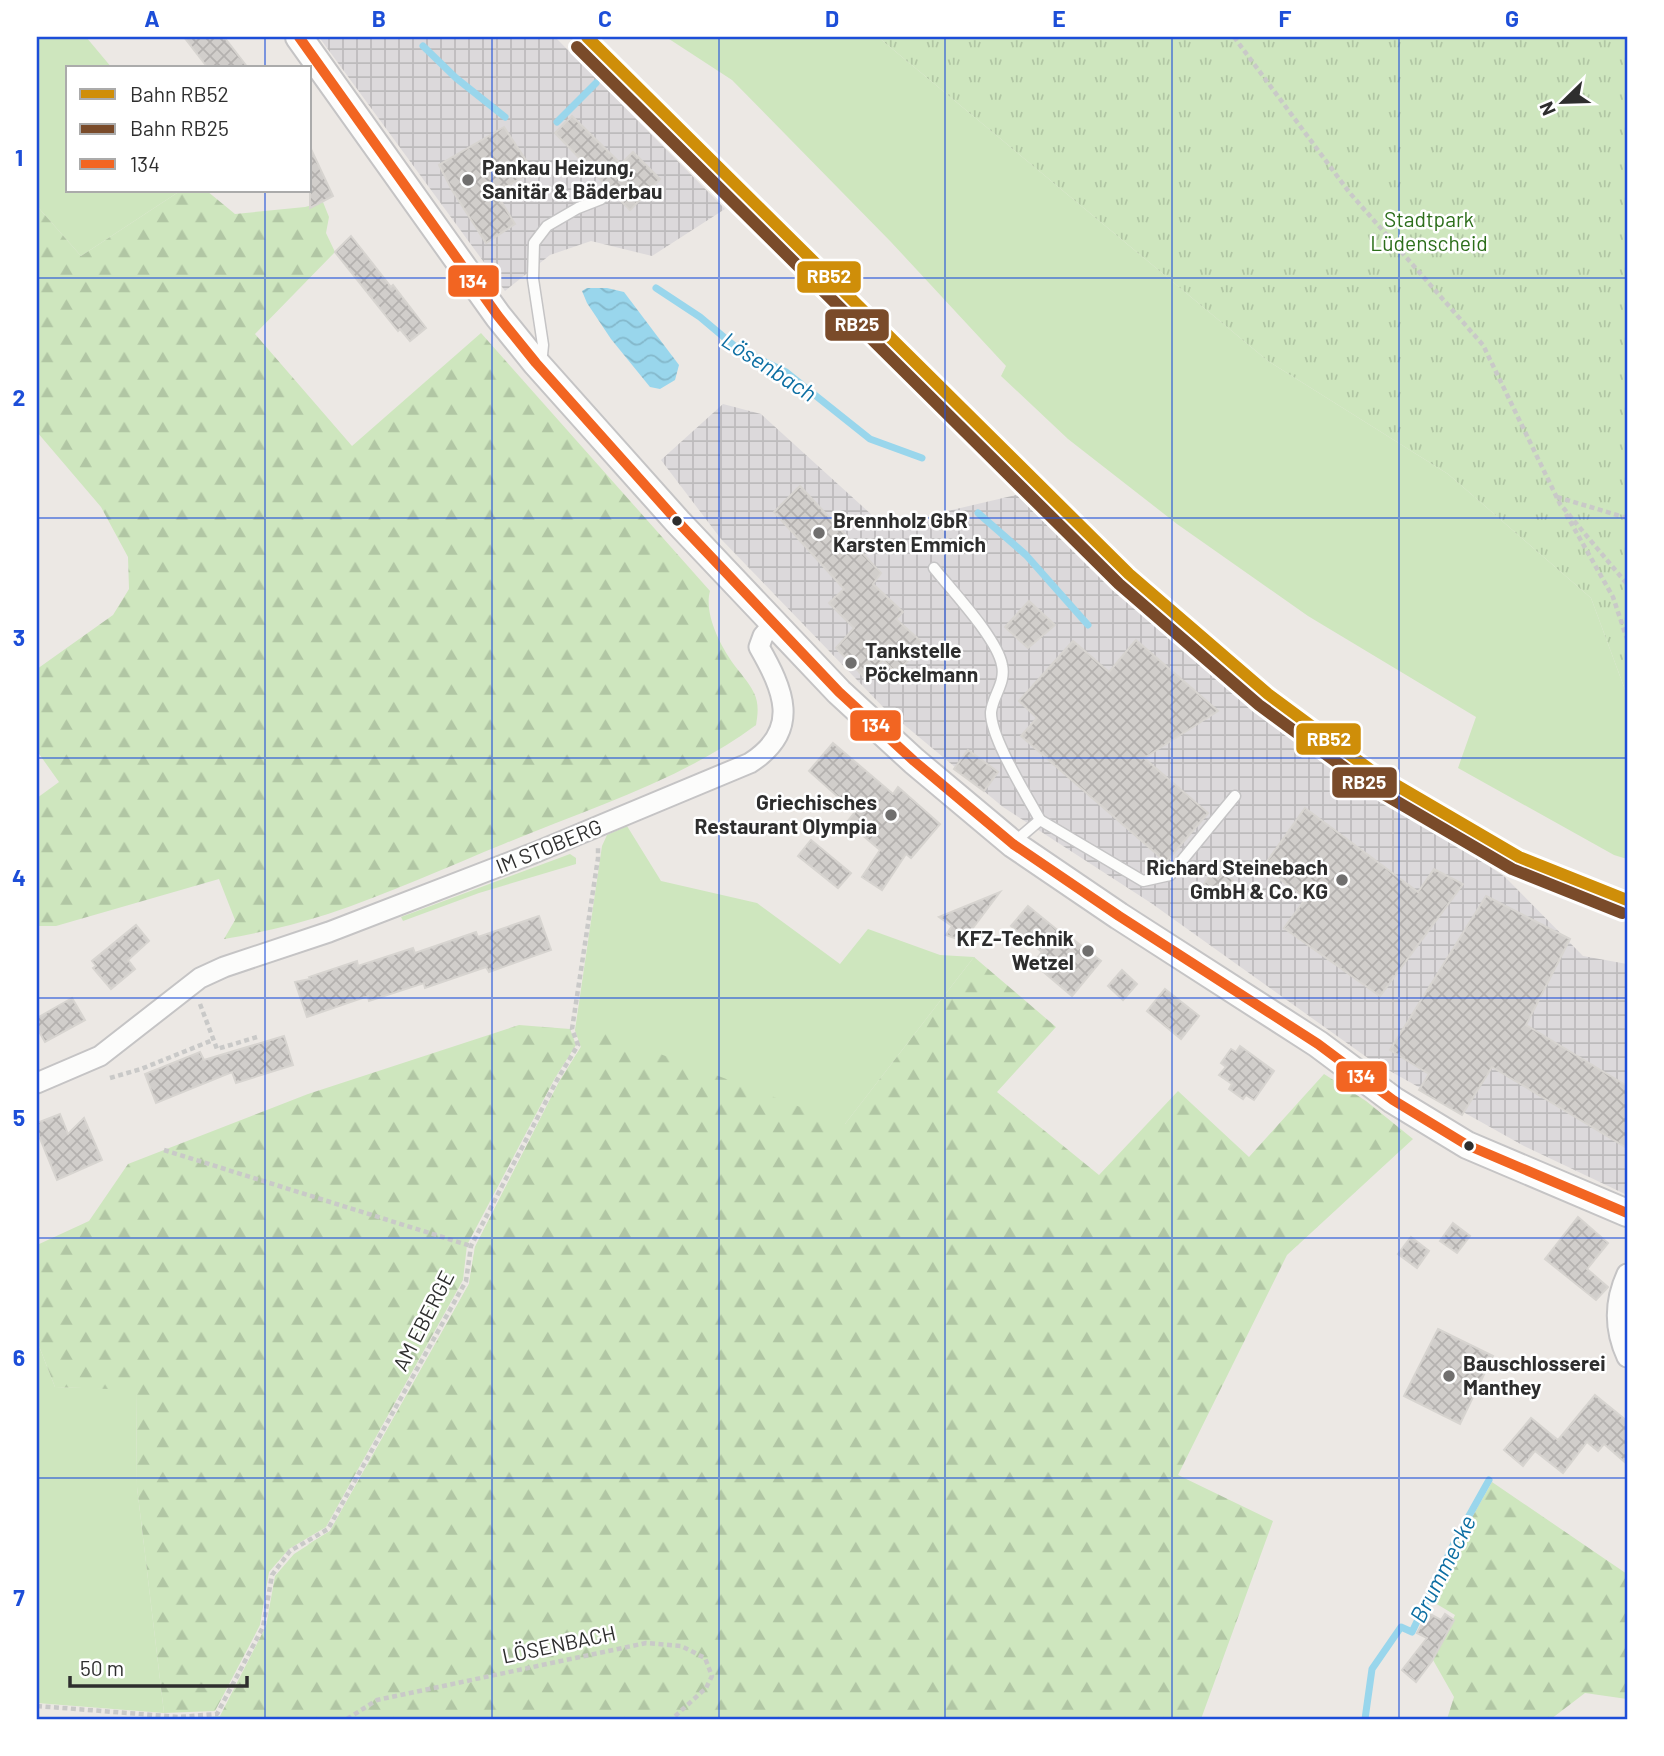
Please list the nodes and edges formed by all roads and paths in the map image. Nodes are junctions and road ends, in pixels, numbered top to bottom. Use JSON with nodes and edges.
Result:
{"nodes":[{"id":1,"x":299,"y":37,"type":"edge"},
{"id":2,"x":1234,"y":37,"type":"edge"},
{"id":3,"x":601,"y":199,"type":"dead end"},
{"id":4,"x":536,"y":363,"type":"junction"},
{"id":5,"x":1556,"y":497,"type":"junction"},
{"id":6,"x":1560,"y":504,"type":"junction"},
{"id":7,"x":1627,"y":518,"type":"edge"},
{"id":8,"x":934,"y":568,"type":"dead end"},
{"id":9,"x":1627,"y":584,"type":"edge"},
{"id":10,"x":775,"y":622,"type":"junction"},
{"id":11,"x":1627,"y":639,"type":"edge"},
{"id":12,"x":1235,"y":796,"type":"dead end"},
{"id":13,"x":1040,"y":820,"type":"junction"},
{"id":14,"x":594,"y":829,"type":"junction"},
{"id":15,"x":1013,"y":844,"type":"junction"},
{"id":16,"x":192,"y":984,"type":"junction"},
{"id":17,"x":257,"y":1037,"type":"dead end"},
{"id":18,"x":214,"y":1040,"type":"junction"},
{"id":19,"x":110,"y":1078,"type":"dead end"},
{"id":20,"x":37,"y":1083,"type":"edge"},
{"id":21,"x":164,"y":1150,"type":"dead end"},
{"id":22,"x":1627,"y":1213,"type":"edge"},
{"id":23,"x":471,"y":1246,"type":"junction"},
{"id":24,"x":1627,"y":1273,"type":"edge"},
{"id":25,"x":1627,"y":1357,"type":"edge"},
{"id":26,"x":37,"y":1706,"type":"edge"},
{"id":27,"x":347,"y":1719,"type":"edge"},
{"id":28,"x":672,"y":1719,"type":"edge"}],
"edges":[{"from":1,"to":4,"type":"main road"},
{"from":2,"to":5,"type":"path"},
{"from":3,"to":4,"type":"lane"},
{"from":4,"to":10,"type":"main road"},
{"from":5,"to":6,"type":"path"},
{"from":5,"to":7,"type":"path"},
{"from":6,"to":9,"type":"path"},
{"from":6,"to":11,"type":"path"},
{"from":8,"to":13,"type":"lane"},
{"from":10,"to":14,"type":"street","name":"IM STOBERG"},
{"from":10,"to":15,"type":"main road"},
{"from":12,"to":13,"type":"lane"},
{"from":13,"to":15,"type":"lane"},
{"from":14,"to":16,"type":"street","name":"IM STOBERG"},
{"from":14,"to":23,"type":"path","name":"AM EBERGE"},
{"from":15,"to":22,"type":"main road"},
{"from":16,"to":18,"type":"path"},
{"from":16,"to":20,"type":"street","name":"IM STOBERG"},
{"from":17,"to":18,"type":"path"},
{"from":18,"to":19,"type":"path"},
{"from":21,"to":23,"type":"path"},
{"from":23,"to":26,"type":"path","name":"AM EBERGE"},
{"from":24,"to":25,"type":"street"},
{"from":27,"to":28,"type":"path","name":"LÖSENBACH"}]}
